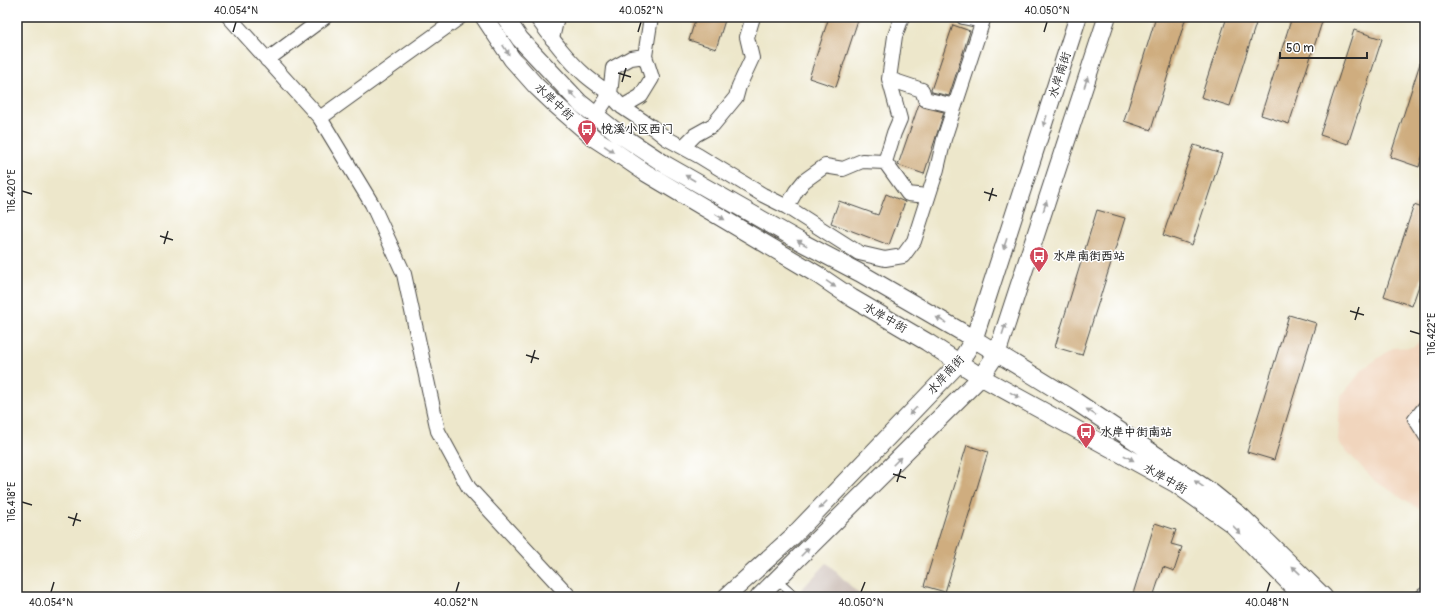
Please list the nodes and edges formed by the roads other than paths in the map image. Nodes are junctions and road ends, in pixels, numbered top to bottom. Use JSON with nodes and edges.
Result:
{"nodes":[{"id":1,"x":229,"y":17,"type":"edge"},
{"id":2,"x":325,"y":17,"type":"edge"},
{"id":3,"x":460,"y":17,"type":"edge"},
{"id":4,"x":484,"y":17,"type":"edge"},
{"id":5,"x":505,"y":17,"type":"edge"},
{"id":6,"x":536,"y":17,"type":"edge"},
{"id":7,"x":557,"y":17,"type":"edge"},
{"id":8,"x":651,"y":17,"type":"edge"},
{"id":9,"x":753,"y":17,"type":"edge"},
{"id":10,"x":902,"y":17,"type":"edge"},
{"id":11,"x":963,"y":17,"type":"edge"},
{"id":12,"x":1078,"y":17,"type":"edge"},
{"id":13,"x":1107,"y":17,"type":"edge"},
{"id":14,"x":983,"y":19,"type":"edge"},
{"id":15,"x":552,"y":39,"type":"junction"},
{"id":16,"x":644,"y":56,"type":"junction"},
{"id":17,"x":267,"y":60,"type":"junction"},
{"id":18,"x":889,"y":79,"type":"junction"},
{"id":19,"x":610,"y":94,"type":"junction"},
{"id":20,"x":955,"y":106,"type":"junction"},
{"id":21,"x":622,"y":107,"type":"junction"},
{"id":22,"x":596,"y":115,"type":"junction"},
{"id":23,"x":320,"y":118,"type":"junction"},
{"id":24,"x":683,"y":147,"type":"junction"},
{"id":25,"x":885,"y":162,"type":"junction"},
{"id":26,"x":928,"y":196,"type":"junction"},
{"id":27,"x":787,"y":207,"type":"junction"},
{"id":28,"x":974,"y":339,"type":"junction"},
{"id":29,"x":996,"y":353,"type":"junction"},
{"id":30,"x":959,"y":363,"type":"junction"},
{"id":31,"x":981,"y":377,"type":"junction"},
{"id":32,"x":1425,"y":404,"type":"edge"},
{"id":33,"x":1425,"y":438,"type":"edge"},
{"id":34,"x":777,"y":580,"type":"junction"},
{"id":35,"x":795,"y":596,"type":"edge"},
{"id":36,"x":570,"y":597,"type":"edge"},
{"id":37,"x":726,"y":597,"type":"edge"},
{"id":38,"x":759,"y":597,"type":"edge"},
{"id":39,"x":1303,"y":597,"type":"edge"},
{"id":40,"x":1324,"y":597,"type":"edge"}],
"edges":[{"from":1,"to":17,"type":"street"},
{"from":2,"to":17,"type":"street"},
{"from":3,"to":23,"type":"street"},
{"from":4,"to":30,"type":"street","name":"水岸中街","one_way":true},
{"from":22,"to":5,"type":"street","name":"水岸中街","one_way":true},
{"from":6,"to":15,"type":"street"},
{"from":7,"to":15,"type":"street"},
{"from":8,"to":16,"type":"street"},
{"from":9,"to":24,"type":"street"},
{"from":10,"to":18,"type":"street"},
{"from":11,"to":14,"type":"street"},
{"from":12,"to":28,"type":"street","name":"水岸南街","one_way":true},
{"from":29,"to":13,"type":"street","name":"水岸南街","one_way":true},
{"from":14,"to":20,"type":"street"},
{"from":15,"to":19,"type":"street"},
{"from":16,"to":19,"type":"street"},
{"from":16,"to":21,"type":"street"},
{"from":17,"to":23,"type":"street"},
{"from":18,"to":20,"type":"street"},
{"from":18,"to":25,"type":"street"},
{"from":19,"to":21,"type":"street"},
{"from":19,"to":22,"type":"street"},
{"from":20,"to":26,"type":"street"},
{"from":21,"to":24,"type":"street"},
{"from":28,"to":22,"type":"street","name":"水岸中街","one_way":true},
{"from":23,"to":36,"type":"street"},
{"from":24,"to":27,"type":"street"},
{"from":25,"to":26,"type":"street"},
{"from":25,"to":27,"type":"street"},
{"from":26,"to":27,"type":"street"},
{"from":28,"to":29,"type":"street","name":"水岸中街"},
{"from":28,"to":30,"type":"street","name":"水岸南街"},
{"from":29,"to":31,"type":"street","name":"水岸南街"},
{"from":40,"to":29,"type":"street","name":"水岸中街","one_way":true},
{"from":30,"to":31,"type":"street","name":"水岸中街"},
{"from":30,"to":37,"type":"street","name":"水岸南街","one_way":true},
{"from":34,"to":31,"type":"street","name":"水岸南街","one_way":true},
{"from":31,"to":39,"type":"street","name":"水岸中街","one_way":true},
{"from":32,"to":33,"type":"street"},
{"from":34,"to":35,"type":"lane"},
{"from":34,"to":38,"type":"street","name":"水岸南街"}]}
